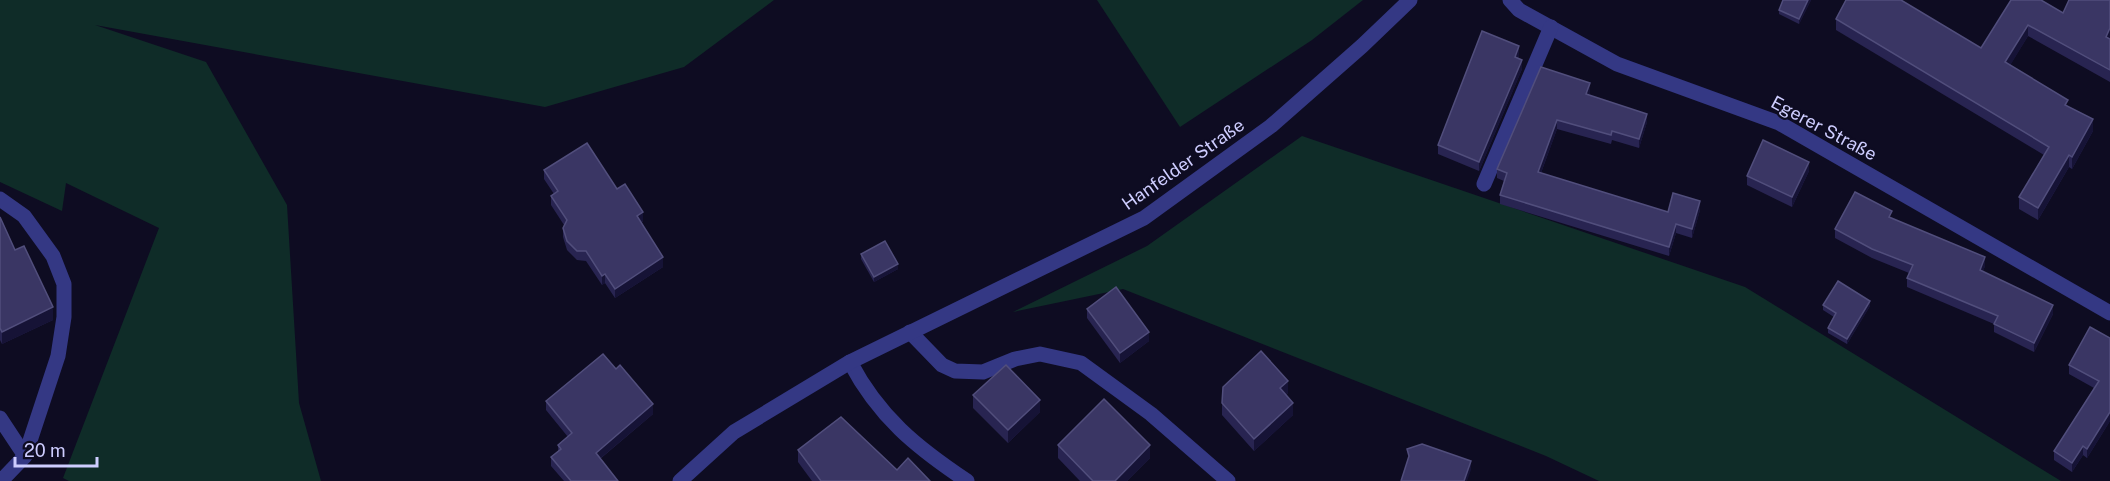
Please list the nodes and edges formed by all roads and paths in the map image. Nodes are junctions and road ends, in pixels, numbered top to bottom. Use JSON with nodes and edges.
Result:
{"nodes":[{"id":1,"x":1410,"y":0,"type":"edge"},
{"id":2,"x":1510,"y":0,"type":"edge"},
{"id":3,"x":1551,"y":27,"type":"junction"},
{"id":4,"x":1484,"y":184,"type":"dead end"},
{"id":5,"x":0,"y":199,"type":"edge"},
{"id":6,"x":2110,"y":313,"type":"edge"},
{"id":7,"x":910,"y":332,"type":"junction"},
{"id":8,"x":850,"y":362,"type":"junction"},
{"id":9,"x":0,"y":418,"type":"edge"},
{"id":10,"x":25,"y":456,"type":"junction"},
{"id":11,"x":1,"y":481,"type":"edge"},
{"id":12,"x":680,"y":481,"type":"edge"},
{"id":13,"x":967,"y":481,"type":"edge"},
{"id":14,"x":1228,"y":481,"type":"edge"}],
"edges":[{"from":1,"to":7,"type":"street","name":"Hanfelder Straße"},
{"from":2,"to":3,"type":"street","name":"Egerer Straße"},
{"from":3,"to":4,"type":"street"},
{"from":3,"to":6,"type":"street","name":"Egerer Straße"},
{"from":5,"to":10,"type":"street"},
{"from":7,"to":8,"type":"street","name":"Hanfelder Straße"},
{"from":7,"to":14,"type":"street"},
{"from":8,"to":12,"type":"street","name":"Hanfelder Straße"},
{"from":8,"to":13,"type":"street"},
{"from":9,"to":10,"type":"street"},
{"from":10,"to":11,"type":"street"}]}
